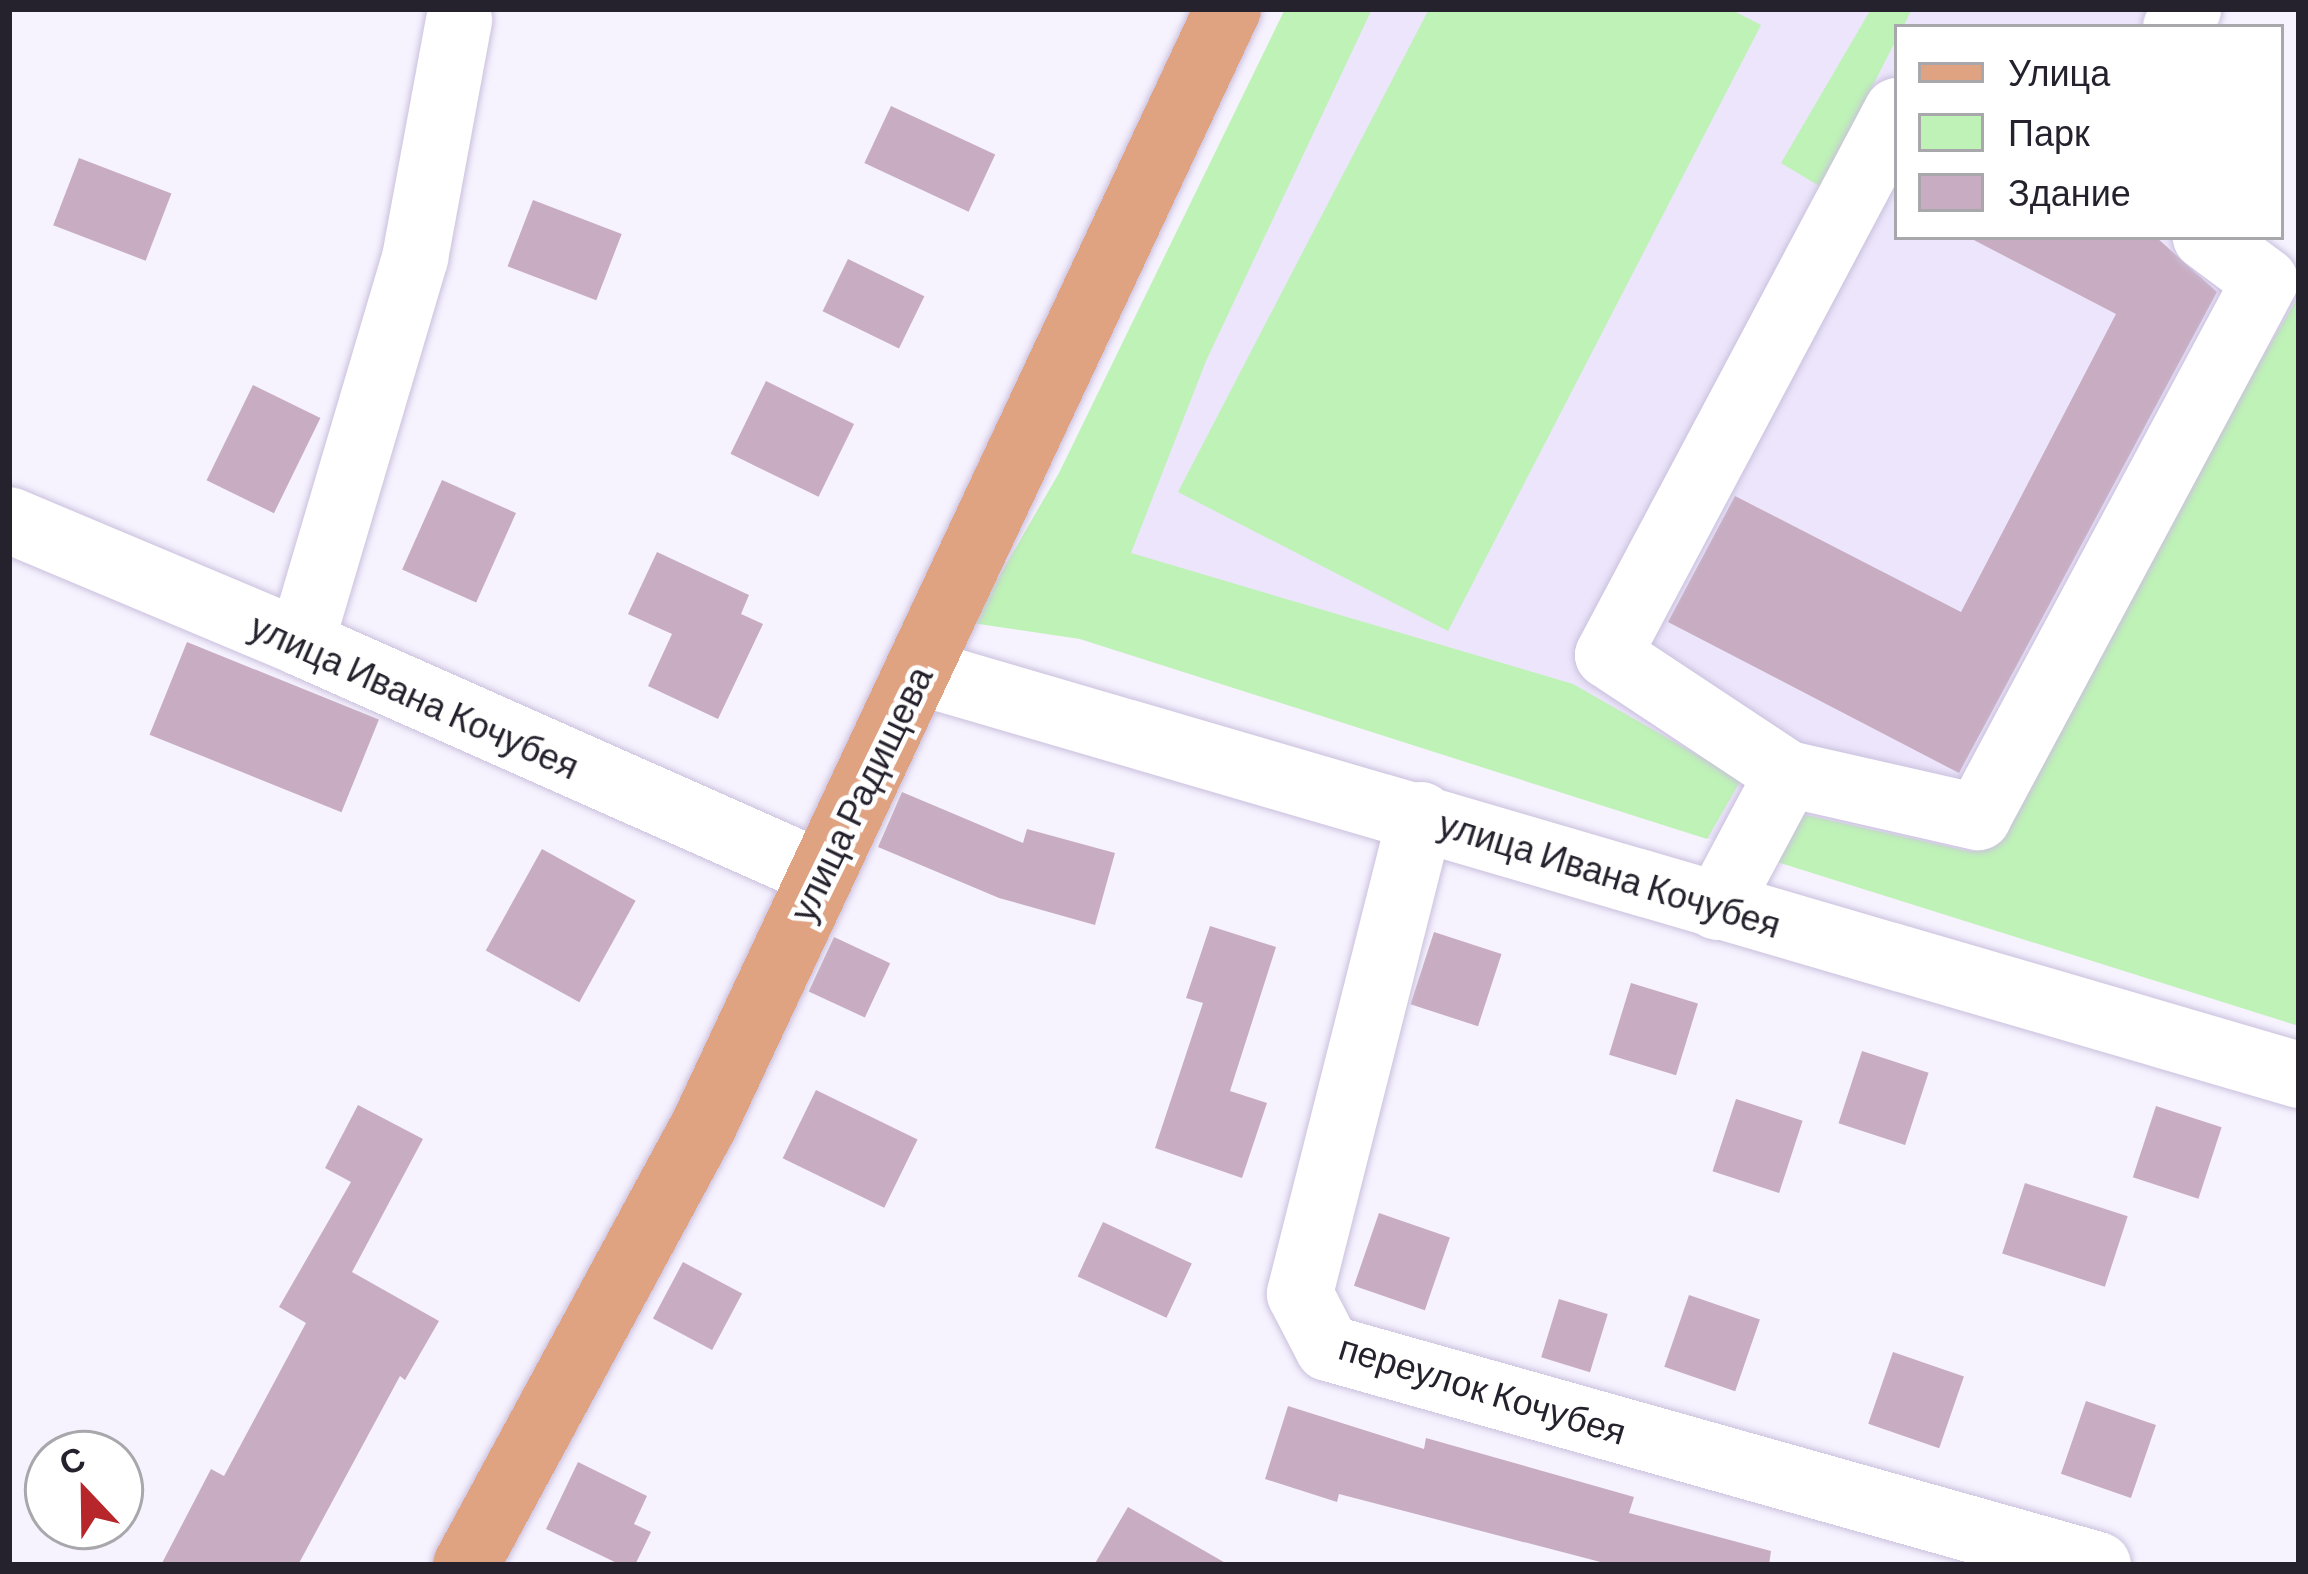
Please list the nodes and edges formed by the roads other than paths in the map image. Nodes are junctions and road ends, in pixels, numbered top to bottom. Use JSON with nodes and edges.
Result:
{"nodes":[{"id":1,"x":1228,"y":9,"type":"edge"},
{"id":2,"x":459,"y":20,"type":"dead end"},
{"id":3,"x":1894,"y":117,"type":"edge"},
{"id":4,"x":2210,"y":240,"type":"edge"},
{"id":5,"x":9,"y":520,"type":"edge"},
{"id":6,"x":301,"y":643,"type":"junction"},
{"id":7,"x":920,"y":672,"type":"junction"},
{"id":8,"x":1788,"y":774,"type":"junction"},
{"id":9,"x":1421,"y":815,"type":"junction"},
{"id":10,"x":819,"y":873,"type":"junction"},
{"id":11,"x":1717,"y":908,"type":"junction"},
{"id":12,"x":2299,"y":1076,"type":"edge"},
{"id":13,"x":466,"y":1565,"type":"edge"},
{"id":14,"x":2098,"y":1565,"type":"edge"}],
"edges":[{"from":1,"to":7,"type":"main road","name":"улица Радищева"},
{"from":2,"to":6,"type":"street"},
{"from":3,"to":8,"type":"street"},
{"from":4,"to":8,"type":"street"},
{"from":5,"to":6,"type":"street","name":"улица Ивана Кочубея"},
{"from":6,"to":10,"type":"street","name":"улица Ивана Кочубея"},
{"from":7,"to":9,"type":"street","name":"улица Ивана Кочубея"},
{"from":7,"to":10,"type":"main road","name":"улица Радищева"},
{"from":8,"to":11,"type":"street"},
{"from":9,"to":11,"type":"street","name":"улица Ивана Кочубея"},
{"from":9,"to":14,"type":"street","name":"переулок Кочубея"},
{"from":10,"to":13,"type":"main road","name":"улица Радищева"},
{"from":11,"to":12,"type":"street","name":"улица Ивана Кочубея"}]}
